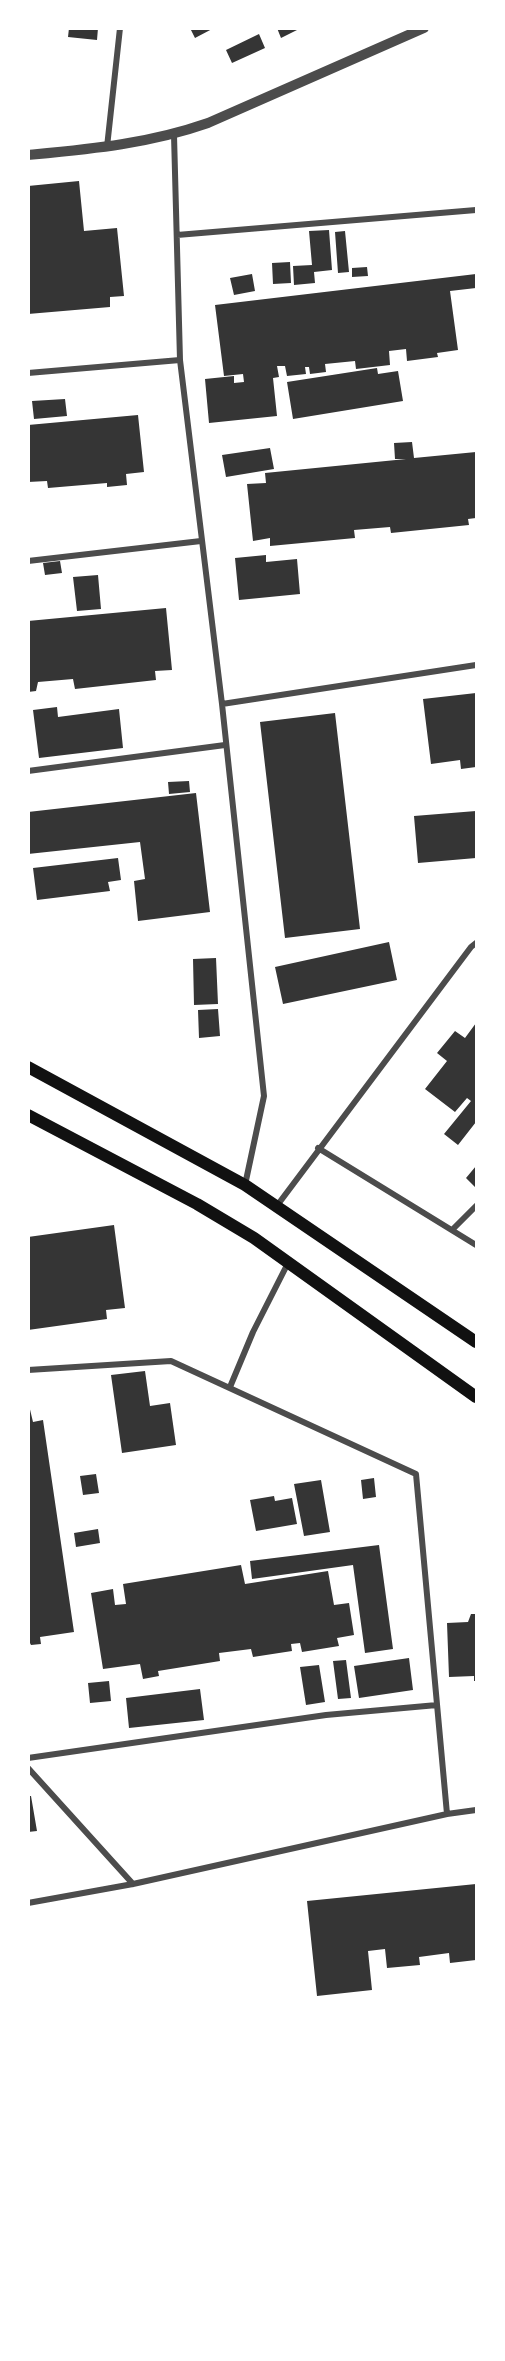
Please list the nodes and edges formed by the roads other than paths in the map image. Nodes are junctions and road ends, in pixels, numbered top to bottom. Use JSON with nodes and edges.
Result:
{"nodes":[{"id":1,"x":120,"y":28,"type":"edge"},
{"id":2,"x":424,"y":28,"type":"edge"},
{"id":3,"x":174,"y":135,"type":"junction"},
{"id":4,"x":107,"y":147,"type":"junction"},
{"id":5,"x":28,"y":155,"type":"edge"},
{"id":6,"x":477,"y":210,"type":"edge"},
{"id":7,"x":177,"y":235,"type":"junction"},
{"id":8,"x":180,"y":360,"type":"junction"},
{"id":9,"x":28,"y":373,"type":"edge"},
{"id":10,"x":201,"y":541,"type":"junction"},
{"id":11,"x":28,"y":561,"type":"edge"},
{"id":12,"x":477,"y":665,"type":"edge"},
{"id":13,"x":222,"y":704,"type":"junction"},
{"id":14,"x":225,"y":745,"type":"junction"},
{"id":15,"x":28,"y":771,"type":"edge"},
{"id":16,"x":477,"y":943,"type":"edge"},
{"id":17,"x":28,"y":1067,"type":"edge"},
{"id":18,"x":28,"y":1115,"type":"edge"},
{"id":19,"x":318,"y":1148,"type":"junction"},
{"id":20,"x":245,"y":1185,"type":"junction"},
{"id":21,"x":477,"y":1206,"type":"edge"},
{"id":22,"x":276,"y":1207,"type":"junction"},
{"id":23,"x":452,"y":1230,"type":"junction"},
{"id":24,"x":477,"y":1245,"type":"edge"},
{"id":25,"x":288,"y":1263,"type":"junction"},
{"id":26,"x":477,"y":1342,"type":"edge"},
{"id":27,"x":28,"y":1370,"type":"edge"},
{"id":28,"x":230,"y":1387,"type":"junction"},
{"id":29,"x":477,"y":1397,"type":"edge"},
{"id":30,"x":437,"y":1705,"type":"junction"},
{"id":31,"x":28,"y":1758,"type":"edge"},
{"id":32,"x":28,"y":1768,"type":"edge"},
{"id":33,"x":477,"y":1810,"type":"edge"},
{"id":34,"x":447,"y":1814,"type":"junction"},
{"id":35,"x":133,"y":1884,"type":"junction"},
{"id":36,"x":28,"y":1902,"type":"edge"}],
"edges":[{"from":1,"to":4,"type":"street"},
{"from":2,"to":3,"type":"street"},
{"from":3,"to":4,"type":"street"},
{"from":3,"to":7,"type":"street"},
{"from":4,"to":5,"type":"street"},
{"from":6,"to":7,"type":"street"},
{"from":7,"to":8,"type":"street"},
{"from":8,"to":9,"type":"street"},
{"from":8,"to":10,"type":"street"},
{"from":10,"to":11,"type":"street"},
{"from":10,"to":13,"type":"street"},
{"from":12,"to":13,"type":"street"},
{"from":13,"to":14,"type":"street"},
{"from":14,"to":15,"type":"street"},
{"from":14,"to":20,"type":"street"},
{"from":16,"to":19,"type":"street"},
{"from":17,"to":20,"type":"main road"},
{"from":18,"to":25,"type":"main road"},
{"from":19,"to":22,"type":"street"},
{"from":19,"to":23,"type":"street"},
{"from":20,"to":22,"type":"main road"},
{"from":21,"to":23,"type":"street"},
{"from":22,"to":26,"type":"main road"},
{"from":23,"to":24,"type":"street"},
{"from":25,"to":28,"type":"street"},
{"from":25,"to":29,"type":"main road"},
{"from":27,"to":28,"type":"street"},
{"from":28,"to":30,"type":"street"},
{"from":30,"to":31,"type":"street"},
{"from":30,"to":34,"type":"street"},
{"from":32,"to":35,"type":"street"},
{"from":33,"to":34,"type":"street"},
{"from":34,"to":35,"type":"street"},
{"from":35,"to":36,"type":"street"}]}
